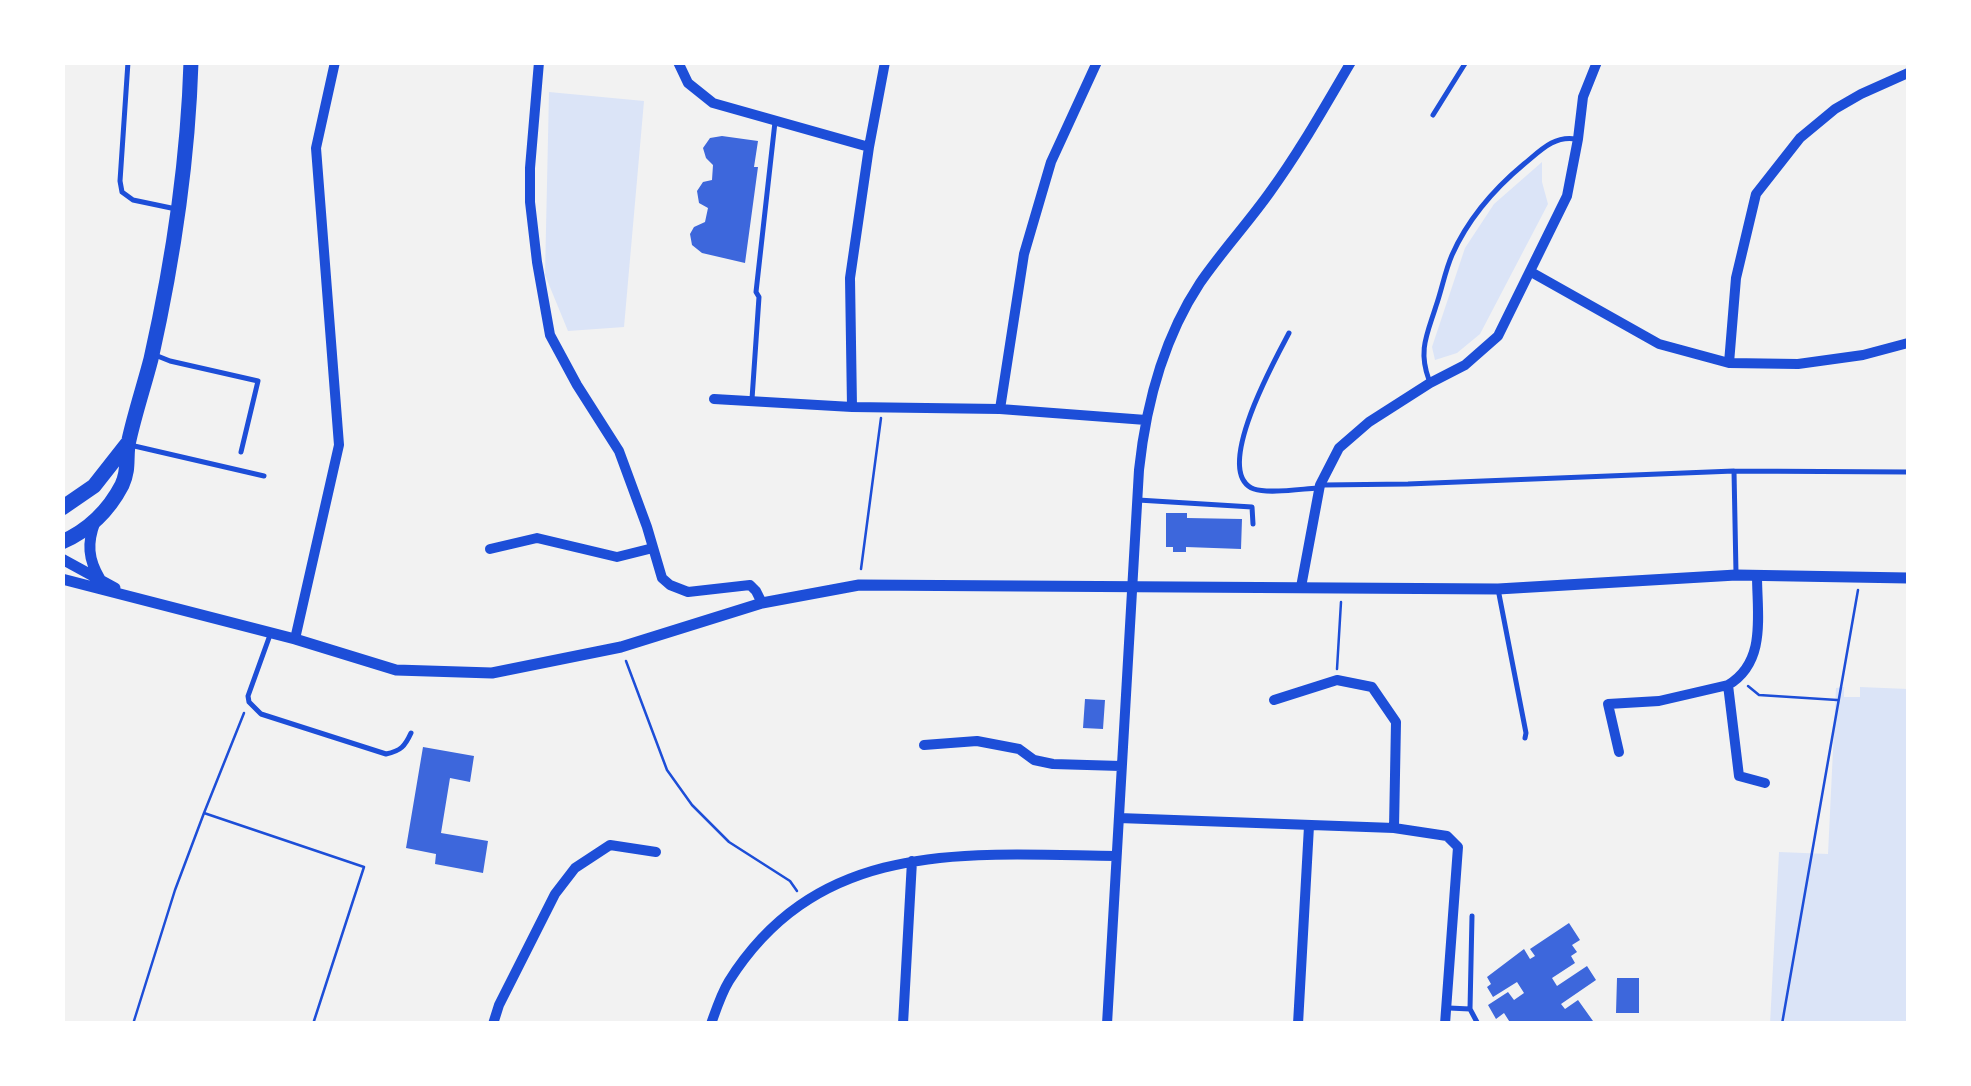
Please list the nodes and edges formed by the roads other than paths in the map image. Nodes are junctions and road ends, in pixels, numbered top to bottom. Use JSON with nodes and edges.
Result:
{"nodes":[{"id":1,"x":128,"y":62,"type":"edge"},
{"id":2,"x":191,"y":62,"type":"edge"},
{"id":3,"x":335,"y":62,"type":"edge"},
{"id":4,"x":539,"y":62,"type":"edge"},
{"id":5,"x":678,"y":62,"type":"edge"},
{"id":6,"x":885,"y":62,"type":"edge"},
{"id":7,"x":1098,"y":62,"type":"edge"},
{"id":8,"x":1351,"y":62,"type":"edge"},
{"id":9,"x":1466,"y":62,"type":"edge"},
{"id":10,"x":1597,"y":62,"type":"edge"},
{"id":11,"x":1908,"y":73,"type":"edge"},
{"id":12,"x":1433,"y":116,"type":"dead end"},
{"id":13,"x":775,"y":120,"type":"junction"},
{"id":14,"x":1578,"y":139,"type":"junction"},
{"id":15,"x":870,"y":147,"type":"junction"},
{"id":16,"x":179,"y":210,"type":"junction"},
{"id":17,"x":1531,"y":272,"type":"junction"},
{"id":18,"x":1289,"y":333,"type":"dead end"},
{"id":19,"x":1908,"y":343,"type":"edge"},
{"id":20,"x":152,"y":354,"type":"junction"},
{"id":21,"x":1729,"y":363,"type":"junction"},
{"id":22,"x":1430,"y":383,"type":"junction"},
{"id":23,"x":714,"y":399,"type":"dead end"},
{"id":24,"x":752,"y":402,"type":"junction"},
{"id":25,"x":852,"y":407,"type":"junction"},
{"id":26,"x":1000,"y":409,"type":"junction"},
{"id":27,"x":1146,"y":420,"type":"junction"},
{"id":28,"x":128,"y":444,"type":"junction"},
{"id":29,"x":240,"y":452,"type":"dead end"},
{"id":30,"x":1734,"y":471,"type":"junction"},
{"id":31,"x":1908,"y":472,"type":"edge"},
{"id":32,"x":264,"y":476,"type":"dead end"},
{"id":33,"x":1320,"y":487,"type":"junction"},
{"id":34,"x":1138,"y":500,"type":"junction"},
{"id":35,"x":62,"y":508,"type":"edge"},
{"id":36,"x":95,"y":522,"type":"junction"},
{"id":37,"x":1253,"y":524,"type":"dead end"},
{"id":38,"x":62,"y":542,"type":"edge"},
{"id":39,"x":653,"y":548,"type":"junction"},
{"id":40,"x":490,"y":549,"type":"dead end"},
{"id":41,"x":62,"y":558,"type":"edge"},
{"id":42,"x":1736,"y":575,"type":"junction"},
{"id":43,"x":1757,"y":576,"type":"junction"},
{"id":44,"x":100,"y":578,"type":"junction"},
{"id":45,"x":1908,"y":578,"type":"edge"},
{"id":46,"x":62,"y":579,"type":"edge"},
{"id":47,"x":1300,"y":587,"type":"junction"},
{"id":48,"x":1133,"y":588,"type":"junction"},
{"id":49,"x":1498,"y":589,"type":"junction"},
{"id":50,"x":124,"y":594,"type":"junction"},
{"id":51,"x":762,"y":603,"type":"junction"},
{"id":52,"x":271,"y":632,"type":"junction"},
{"id":53,"x":295,"y":639,"type":"junction"},
{"id":54,"x":1733,"y":682,"type":"junction"},
{"id":55,"x":1274,"y":700,"type":"dead end"},
{"id":56,"x":411,"y":733,"type":"dead end"},
{"id":57,"x":1526,"y":738,"type":"dead end"},
{"id":58,"x":924,"y":745,"type":"dead end"},
{"id":59,"x":1619,"y":752,"type":"dead end"},
{"id":60,"x":1121,"y":766,"type":"junction"},
{"id":61,"x":1765,"y":783,"type":"dead end"},
{"id":62,"x":1119,"y":818,"type":"junction"},
{"id":63,"x":1309,"y":826,"type":"junction"},
{"id":64,"x":1394,"y":828,"type":"junction"},
{"id":65,"x":656,"y":852,"type":"dead end"},
{"id":66,"x":1116,"y":856,"type":"junction"},
{"id":67,"x":912,"y":860,"type":"junction"},
{"id":68,"x":1472,"y":916,"type":"dead end"},
{"id":69,"x":1446,"y":1008,"type":"junction"},
{"id":70,"x":1470,"y":1010,"type":"junction"},
{"id":71,"x":493,"y":1024,"type":"edge"},
{"id":72,"x":711,"y":1024,"type":"edge"},
{"id":73,"x":903,"y":1024,"type":"edge"},
{"id":74,"x":1107,"y":1024,"type":"edge"},
{"id":75,"x":1298,"y":1024,"type":"edge"},
{"id":76,"x":1445,"y":1024,"type":"edge"},
{"id":77,"x":1478,"y":1024,"type":"edge"}],
"edges":[{"from":1,"to":16,"type":"lane"},
{"from":2,"to":16,"type":"highway"},
{"from":3,"to":53,"type":"street"},
{"from":4,"to":39,"type":"street"},
{"from":5,"to":13,"type":"street"},
{"from":6,"to":15,"type":"street"},
{"from":7,"to":26,"type":"street"},
{"from":8,"to":27,"type":"street"},
{"from":9,"to":12,"type":"lane"},
{"from":10,"to":14,"type":"street"},
{"from":11,"to":21,"type":"street"},
{"from":13,"to":15,"type":"street"},
{"from":13,"to":24,"type":"lane"},
{"from":14,"to":17,"type":"street"},
{"from":14,"to":22,"type":"lane"},
{"from":15,"to":25,"type":"street"},
{"from":16,"to":20,"type":"highway"},
{"from":17,"to":21,"type":"street"},
{"from":17,"to":22,"type":"street"},
{"from":18,"to":33,"type":"lane"},
{"from":19,"to":21,"type":"street"},
{"from":20,"to":28,"type":"highway"},
{"from":20,"to":29,"type":"lane"},
{"from":22,"to":33,"type":"street"},
{"from":23,"to":24,"type":"street"},
{"from":24,"to":25,"type":"street"},
{"from":25,"to":26,"type":"street"},
{"from":26,"to":27,"type":"street"},
{"from":27,"to":34,"type":"street"},
{"from":28,"to":32,"type":"lane"},
{"from":28,"to":35,"type":"highway"},
{"from":28,"to":36,"type":"highway"},
{"from":30,"to":31,"type":"lane"},
{"from":30,"to":33,"type":"lane"},
{"from":30,"to":42,"type":"lane"},
{"from":33,"to":47,"type":"street"},
{"from":34,"to":37,"type":"lane"},
{"from":34,"to":48,"type":"street"},
{"from":36,"to":38,"type":"highway"},
{"from":36,"to":44,"type":"street"},
{"from":39,"to":40,"type":"street"},
{"from":39,"to":51,"type":"street"},
{"from":41,"to":44,"type":"street"},
{"from":42,"to":43,"type":"street"},
{"from":42,"to":49,"type":"street"},
{"from":43,"to":45,"type":"street"},
{"from":43,"to":54,"type":"street"},
{"from":44,"to":50,"type":"street"},
{"from":46,"to":50,"type":"street"},
{"from":47,"to":48,"type":"street"},
{"from":47,"to":49,"type":"street"},
{"from":48,"to":51,"type":"street"},
{"from":48,"to":60,"type":"street"},
{"from":49,"to":57,"type":"lane"},
{"from":50,"to":52,"type":"street"},
{"from":51,"to":53,"type":"street"},
{"from":52,"to":53,"type":"street"},
{"from":52,"to":56,"type":"lane"},
{"from":54,"to":59,"type":"street"},
{"from":54,"to":61,"type":"street"},
{"from":55,"to":64,"type":"street"},
{"from":58,"to":60,"type":"street"},
{"from":60,"to":62,"type":"street"},
{"from":62,"to":63,"type":"street"},
{"from":62,"to":66,"type":"street"},
{"from":63,"to":64,"type":"street"},
{"from":63,"to":75,"type":"street"},
{"from":64,"to":69,"type":"street"},
{"from":65,"to":71,"type":"street"},
{"from":66,"to":67,"type":"street"},
{"from":66,"to":74,"type":"street"},
{"from":67,"to":72,"type":"street"},
{"from":67,"to":73,"type":"street"},
{"from":68,"to":70,"type":"lane"},
{"from":69,"to":70,"type":"lane"},
{"from":69,"to":76,"type":"street"},
{"from":70,"to":77,"type":"lane"}]}
